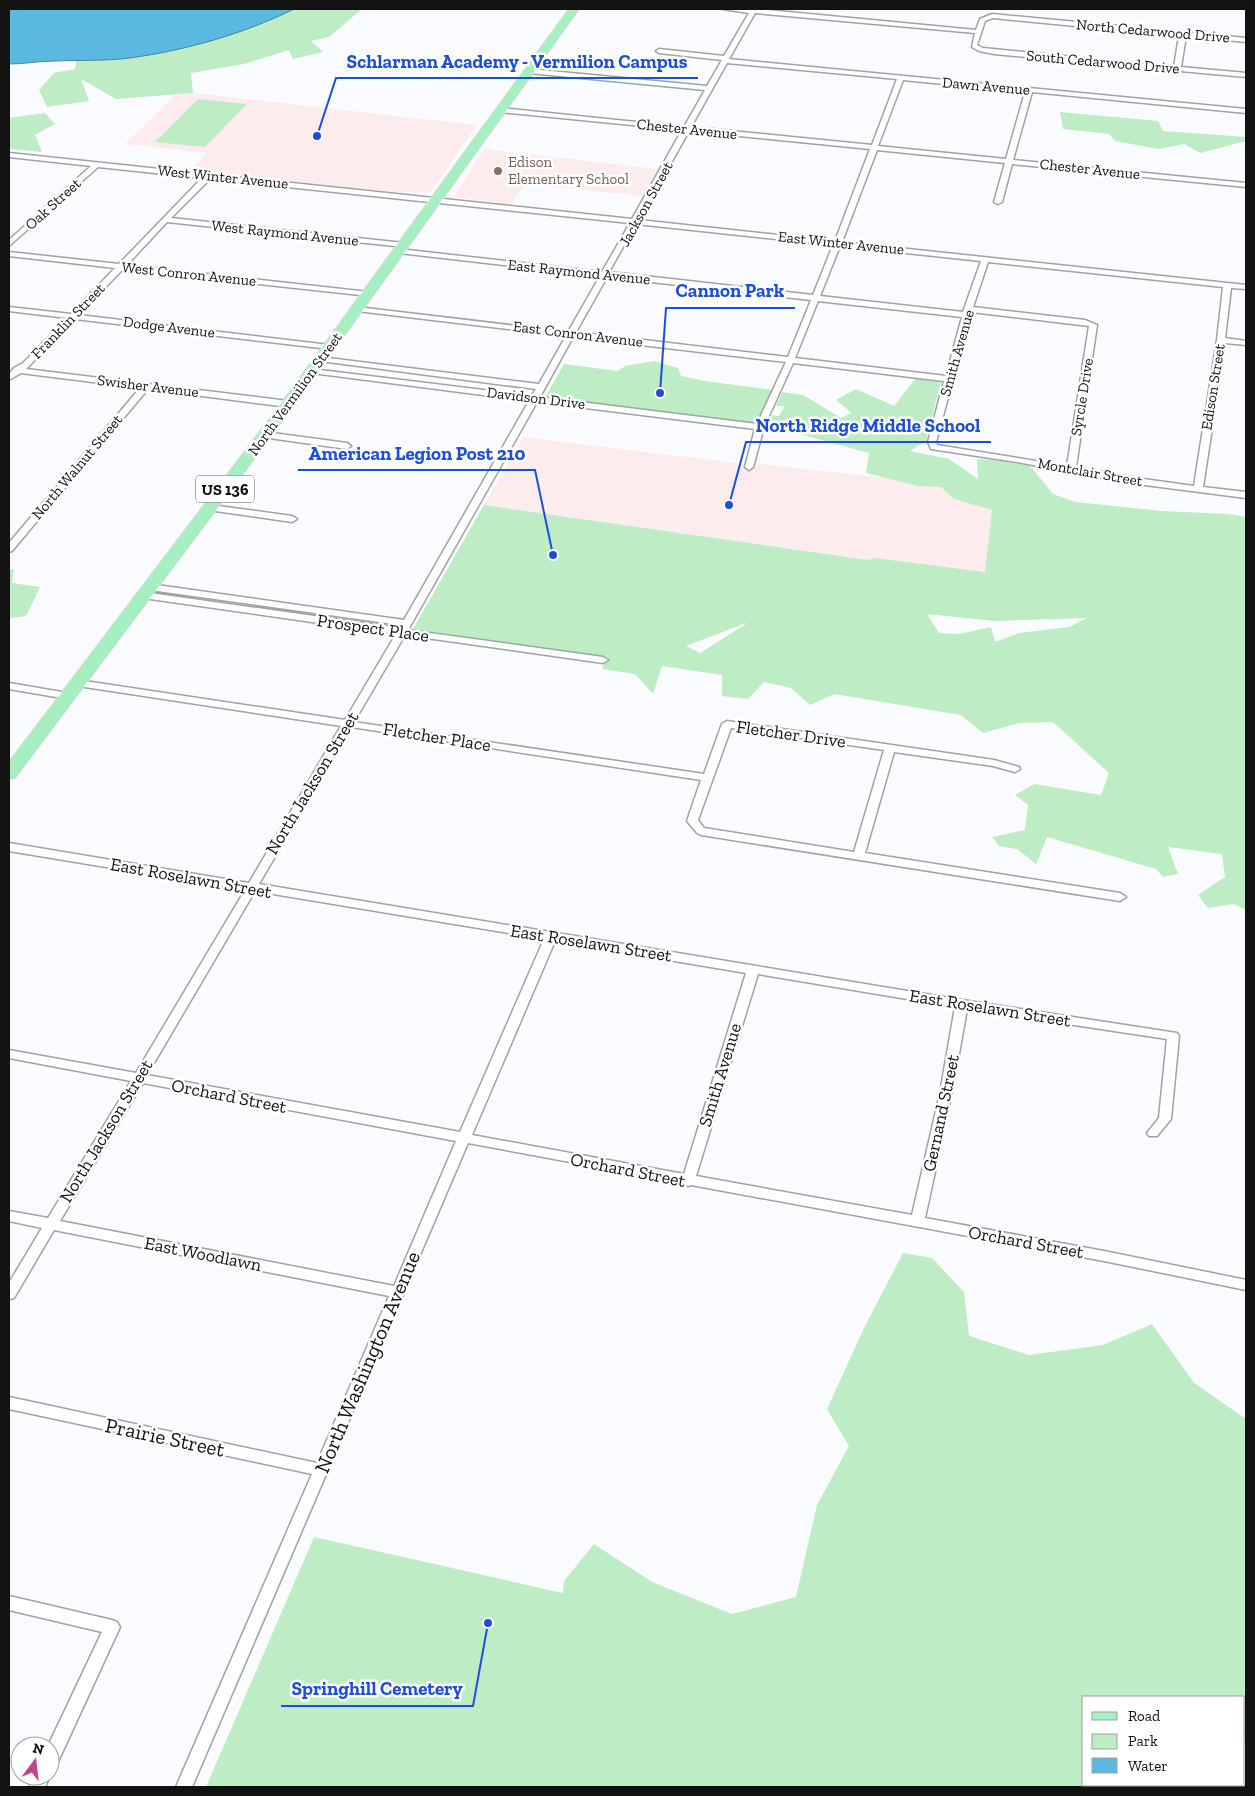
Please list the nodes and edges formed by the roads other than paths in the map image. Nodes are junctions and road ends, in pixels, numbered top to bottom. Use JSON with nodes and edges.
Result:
{"nodes":[{"id":1,"x":574,"y":9,"type":"edge"},
{"id":2,"x":726,"y":9,"type":"edge"},
{"id":3,"x":754,"y":10,"type":"edge"},
{"id":4,"x":979,"y":32,"type":"junction"},
{"id":5,"x":1183,"y":33,"type":"junction"},
{"id":6,"x":1246,"y":40,"type":"edge"},
{"id":7,"x":658,"y":51,"type":"dead end"},
{"id":8,"x":726,"y":60,"type":"junction"},
{"id":9,"x":1177,"y":68,"type":"junction"},
{"id":10,"x":528,"y":71,"type":"junction"},
{"id":11,"x":1246,"y":75,"type":"edge"},
{"id":12,"x":901,"y":78,"type":"junction"},
{"id":13,"x":710,"y":88,"type":"junction"},
{"id":14,"x":1029,"y":90,"type":"junction"},
{"id":15,"x":502,"y":108,"type":"junction"},
{"id":16,"x":1246,"y":111,"type":"edge"},
{"id":17,"x":689,"y":127,"type":"junction"},
{"id":18,"x":874,"y":147,"type":"junction"},
{"id":19,"x":9,"y":155,"type":"edge"},
{"id":20,"x":1009,"y":160,"type":"junction"},
{"id":21,"x":97,"y":164,"type":"junction"},
{"id":22,"x":209,"y":176,"type":"junction"},
{"id":23,"x":1246,"y":184,"type":"edge"},
{"id":24,"x":436,"y":200,"type":"junction"},
{"id":25,"x":998,"y":202,"type":"dead end"},
{"id":26,"x":166,"y":220,"type":"junction"},
{"id":27,"x":636,"y":221,"type":"junction"},
{"id":28,"x":837,"y":243,"type":"junction"},
{"id":29,"x":9,"y":244,"type":"edge"},
{"id":30,"x":402,"y":248,"type":"junction"},
{"id":31,"x":9,"y":254,"type":"edge"},
{"id":32,"x":985,"y":259,"type":"junction"},
{"id":33,"x":121,"y":266,"type":"junction"},
{"id":34,"x":605,"y":274,"type":"junction"},
{"id":35,"x":1227,"y":285,"type":"junction"},
{"id":36,"x":1246,"y":287,"type":"edge"},
{"id":37,"x":369,"y":294,"type":"junction"},
{"id":38,"x":815,"y":299,"type":"junction"},
{"id":39,"x":9,"y":309,"type":"edge"},
{"id":40,"x":357,"y":309,"type":"junction"},
{"id":41,"x":968,"y":312,"type":"junction"},
{"id":42,"x":74,"y":316,"type":"junction"},
{"id":43,"x":1093,"y":325,"type":"joint"},
{"id":44,"x":571,"y":334,"type":"junction"},
{"id":45,"x":1221,"y":340,"type":"junction"},
{"id":46,"x":1246,"y":343,"type":"edge"},
{"id":47,"x":329,"y":347,"type":"junction"},
{"id":48,"x":791,"y":359,"type":"junction"},
{"id":49,"x":316,"y":365,"type":"junction"},
{"id":50,"x":9,"y":368,"type":"edge"},
{"id":51,"x":19,"y":370,"type":"junction"},
{"id":52,"x":9,"y":378,"type":"edge"},
{"id":53,"x":949,"y":379,"type":"junction"},
{"id":54,"x":146,"y":386,"type":"junction"},
{"id":55,"x":542,"y":387,"type":"junction"},
{"id":56,"x":535,"y":398,"type":"junction"},
{"id":57,"x":288,"y":404,"type":"junction"},
{"id":58,"x":760,"y":427,"type":"junction"},
{"id":59,"x":265,"y":435,"type":"junction"},
{"id":60,"x":347,"y":446,"type":"dead end"},
{"id":61,"x":934,"y":447,"type":"joint"},
{"id":62,"x":749,"y":467,"type":"dead end"},
{"id":63,"x":1071,"y":469,"type":"junction"},
{"id":64,"x":1198,"y":490,"type":"junction"},
{"id":65,"x":1246,"y":495,"type":"edge"},
{"id":66,"x":211,"y":508,"type":"junction"},
{"id":67,"x":292,"y":519,"type":"dead end"},
{"id":68,"x":9,"y":549,"type":"edge"},
{"id":69,"x":146,"y":591,"type":"junction"},
{"id":70,"x":404,"y":627,"type":"junction"},
{"id":71,"x":603,"y":660,"type":"dead end"},
{"id":72,"x":78,"y":683,"type":"junction"},
{"id":73,"x":9,"y":686,"type":"edge"},
{"id":74,"x":68,"y":696,"type":"junction"},
{"id":75,"x":347,"y":724,"type":"junction"},
{"id":76,"x":890,"y":749,"type":"junction"},
{"id":77,"x":1016,"y":769,"type":"dead end"},
{"id":78,"x":9,"y":774,"type":"edge"},
{"id":79,"x":707,"y":778,"type":"junction"},
{"id":80,"x":9,"y":847,"type":"edge"},
{"id":81,"x":858,"y":856,"type":"junction"},
{"id":82,"x":250,"y":888,"type":"junction"},
{"id":83,"x":1120,"y":897,"type":"dead end"},
{"id":84,"x":551,"y":937,"type":"junction"},
{"id":85,"x":753,"y":970,"type":"junction"},
{"id":86,"x":962,"y":1004,"type":"junction"},
{"id":87,"x":9,"y":1054,"type":"edge"},
{"id":88,"x":138,"y":1079,"type":"junction"},
{"id":89,"x":1153,"y":1133,"type":"dead end"},
{"id":90,"x":464,"y":1139,"type":"junction"},
{"id":91,"x":688,"y":1181,"type":"junction"},
{"id":92,"x":9,"y":1216,"type":"edge"},
{"id":93,"x":917,"y":1222,"type":"junction"},
{"id":94,"x":49,"y":1225,"type":"junction"},
{"id":95,"x":1246,"y":1285,"type":"edge"},
{"id":96,"x":398,"y":1292,"type":"junction"},
{"id":97,"x":9,"y":1294,"type":"edge"},
{"id":98,"x":9,"y":1403,"type":"edge"},
{"id":99,"x":321,"y":1470,"type":"junction"},
{"id":100,"x":9,"y":1603,"type":"edge"},
{"id":101,"x":60,"y":1739,"type":"edge"},
{"id":102,"x":184,"y":1787,"type":"edge"}],
"edges":[{"from":1,"to":10,"type":"main road","name":"North Vermilion Street","number":"US 136"},
{"from":2,"to":3,"type":"street"},
{"from":3,"to":4,"type":"street"},
{"from":3,"to":8,"type":"street","name":"Jackson Street"},
{"from":4,"to":5,"type":"street","name":"North Cedarwood Drive"},
{"from":4,"to":9,"type":"street","name":"South Cedarwood Drive"},
{"from":5,"to":6,"type":"street","name":"North Cedarwood Drive"},
{"from":5,"to":9,"type":"street"},
{"from":7,"to":8,"type":"street","name":"Dawn Avenue"},
{"from":8,"to":12,"type":"street","name":"Dawn Avenue"},
{"from":8,"to":13,"type":"street","name":"Jackson Street"},
{"from":9,"to":11,"type":"street","name":"South Cedarwood Drive"},
{"from":10,"to":13,"type":"street"},
{"from":10,"to":15,"type":"main road","name":"North Vermilion Street","number":"US 136"},
{"from":12,"to":14,"type":"street","name":"Dawn Avenue"},
{"from":12,"to":18,"type":"street"},
{"from":13,"to":17,"type":"street","name":"Jackson Street"},
{"from":14,"to":16,"type":"street","name":"Dawn Avenue"},
{"from":14,"to":20,"type":"street"},
{"from":15,"to":17,"type":"street","name":"Chester Avenue"},
{"from":15,"to":24,"type":"main road","name":"North Vermilion Street","number":"US 136"},
{"from":17,"to":18,"type":"street","name":"Chester Avenue"},
{"from":17,"to":27,"type":"street","name":"Jackson Street"},
{"from":18,"to":20,"type":"street","name":"Chester Avenue"},
{"from":18,"to":28,"type":"street"},
{"from":19,"to":21,"type":"street","name":"West Winter Avenue"},
{"from":20,"to":23,"type":"street","name":"Chester Avenue"},
{"from":20,"to":25,"type":"street"},
{"from":21,"to":22,"type":"street","name":"West Winter Avenue"},
{"from":21,"to":29,"type":"street","name":"Oak Street"},
{"from":22,"to":24,"type":"street","name":"West Winter Avenue"},
{"from":22,"to":26,"type":"street","name":"Franklin Street"},
{"from":24,"to":27,"type":"street","name":"East Winter Avenue"},
{"from":24,"to":30,"type":"main road","name":"North Vermilion Street","number":"US 136"},
{"from":26,"to":30,"type":"street","name":"West Raymond Avenue"},
{"from":26,"to":33,"type":"street","name":"Franklin Street"},
{"from":27,"to":28,"type":"street","name":"East Winter Avenue"},
{"from":27,"to":34,"type":"street","name":"Jackson Street"},
{"from":28,"to":32,"type":"street","name":"East Winter Avenue"},
{"from":28,"to":38,"type":"street"},
{"from":30,"to":34,"type":"street","name":"East Raymond Avenue"},
{"from":30,"to":37,"type":"main road","name":"North Vermilion Street","number":"US 136"},
{"from":31,"to":33,"type":"street","name":"West Conron Avenue"},
{"from":32,"to":35,"type":"street","name":"East Winter Avenue"},
{"from":32,"to":41,"type":"street","name":"Smith Avenue"},
{"from":33,"to":37,"type":"street","name":"West Conron Avenue"},
{"from":33,"to":42,"type":"street","name":"Franklin Street"},
{"from":34,"to":38,"type":"street","name":"East Raymond Avenue"},
{"from":34,"to":44,"type":"street","name":"Jackson Street"},
{"from":35,"to":36,"type":"street","name":"East Winter Avenue"},
{"from":35,"to":45,"type":"street","name":"Edison Street"},
{"from":37,"to":40,"type":"main road","name":"North Vermilion Street","number":"US 136"},
{"from":38,"to":41,"type":"street","name":"East Raymond Avenue"},
{"from":38,"to":48,"type":"street"},
{"from":39,"to":42,"type":"street","name":"Dodge Avenue"},
{"from":40,"to":44,"type":"street","name":"East Conron Avenue"},
{"from":40,"to":47,"type":"main road","name":"North Vermilion Street","number":"US 136"},
{"from":41,"to":43,"type":"street","name":"East Raymond Avenue"},
{"from":41,"to":53,"type":"street","name":"Smith Avenue"},
{"from":42,"to":47,"type":"street","name":"Dodge Avenue"},
{"from":42,"to":51,"type":"street","name":"Franklin Street"},
{"from":43,"to":63,"type":"street","name":"Syrcle Drive"},
{"from":44,"to":48,"type":"street","name":"East Conron Avenue"},
{"from":44,"to":55,"type":"street","name":"Jackson Street"},
{"from":45,"to":46,"type":"street"},
{"from":45,"to":64,"type":"street","name":"Edison Street"},
{"from":47,"to":49,"type":"main road","name":"North Vermilion Street","number":"US 136"},
{"from":48,"to":53,"type":"street","name":"East Conron Avenue"},
{"from":48,"to":58,"type":"street"},
{"from":49,"to":55,"type":"street","name":"Davidson Drive"},
{"from":49,"to":56,"type":"street","name":"Davidson Drive"},
{"from":49,"to":57,"type":"main road","name":"North Vermilion Street","number":"US 136"},
{"from":50,"to":51,"type":"street","name":"Swisher Avenue"},
{"from":51,"to":52,"type":"street","name":"Franklin Street"},
{"from":51,"to":54,"type":"street","name":"Swisher Avenue"},
{"from":53,"to":61,"type":"street","name":"Smith Avenue"},
{"from":54,"to":57,"type":"street","name":"Swisher Avenue"},
{"from":54,"to":68,"type":"street","name":"North Walnut Street"},
{"from":55,"to":56,"type":"street","name":"Jackson Street"},
{"from":56,"to":58,"type":"street","name":"Davidson Drive"},
{"from":56,"to":70,"type":"street","name":"North Jackson Street"},
{"from":57,"to":59,"type":"main road","name":"North Vermilion Street","number":"US 136"},
{"from":58,"to":62,"type":"street"},
{"from":59,"to":60,"type":"street"},
{"from":59,"to":66,"type":"main road","name":"North Vermilion Street","number":"US 136"},
{"from":61,"to":63,"type":"street","name":"Montclair Street"},
{"from":63,"to":64,"type":"street","name":"Montclair Street"},
{"from":64,"to":65,"type":"street","name":"Montclair Street"},
{"from":66,"to":67,"type":"street"},
{"from":66,"to":69,"type":"main road","name":"North Vermilion Street","number":"US 136"},
{"from":69,"to":70,"type":"street","name":"Prospect Place"},
{"from":69,"to":72,"type":"main road","name":"North Vermilion Street","number":"US 136"},
{"from":70,"to":71,"type":"street","name":"Prospect Place"},
{"from":70,"to":75,"type":"street","name":"North Jackson Street"},
{"from":72,"to":74,"type":"main road","name":"North Vermilion Street","number":"US 136"},
{"from":72,"to":75,"type":"street","name":"Fletcher Place"},
{"from":73,"to":74,"type":"street"},
{"from":74,"to":78,"type":"main road","name":"North Vermilion Street","number":"US 136"},
{"from":75,"to":79,"type":"street","name":"Fletcher Place"},
{"from":75,"to":82,"type":"street","name":"North Jackson Street"},
{"from":76,"to":77,"type":"street","name":"Fletcher Drive"},
{"from":76,"to":79,"type":"street","name":"Fletcher Drive"},
{"from":76,"to":81,"type":"street"},
{"from":79,"to":81,"type":"street","name":"Fletcher Drive"},
{"from":80,"to":82,"type":"street","name":"East Roselawn Street"},
{"from":81,"to":83,"type":"street","name":"Fletcher Drive"},
{"from":82,"to":84,"type":"street","name":"East Roselawn Street"},
{"from":82,"to":88,"type":"street","name":"North Jackson Street"},
{"from":84,"to":85,"type":"street","name":"East Roselawn Street"},
{"from":84,"to":90,"type":"street","name":"North Washington Avenue"},
{"from":85,"to":86,"type":"street","name":"East Roselawn Street"},
{"from":85,"to":91,"type":"street","name":"Smith Avenue"},
{"from":86,"to":89,"type":"street","name":"East Roselawn Street"},
{"from":86,"to":93,"type":"street","name":"Gernand Street"},
{"from":87,"to":88,"type":"street","name":"Orchard Street"},
{"from":88,"to":90,"type":"street","name":"Orchard Street"},
{"from":88,"to":94,"type":"street","name":"North Jackson Street"},
{"from":90,"to":91,"type":"street","name":"Orchard Street"},
{"from":90,"to":96,"type":"street","name":"North Washington Avenue"},
{"from":91,"to":93,"type":"street","name":"Orchard Street"},
{"from":92,"to":94,"type":"street","name":"East Woodlawn"},
{"from":93,"to":95,"type":"street","name":"Orchard Street"},
{"from":94,"to":96,"type":"street","name":"East Woodlawn"},
{"from":94,"to":97,"type":"street","name":"North Jackson Street"},
{"from":96,"to":99,"type":"street","name":"North Washington Avenue"},
{"from":98,"to":99,"type":"street","name":"Prairie Street"},
{"from":99,"to":102,"type":"street","name":"North Washington Avenue"},
{"from":100,"to":101,"type":"street"}]}
